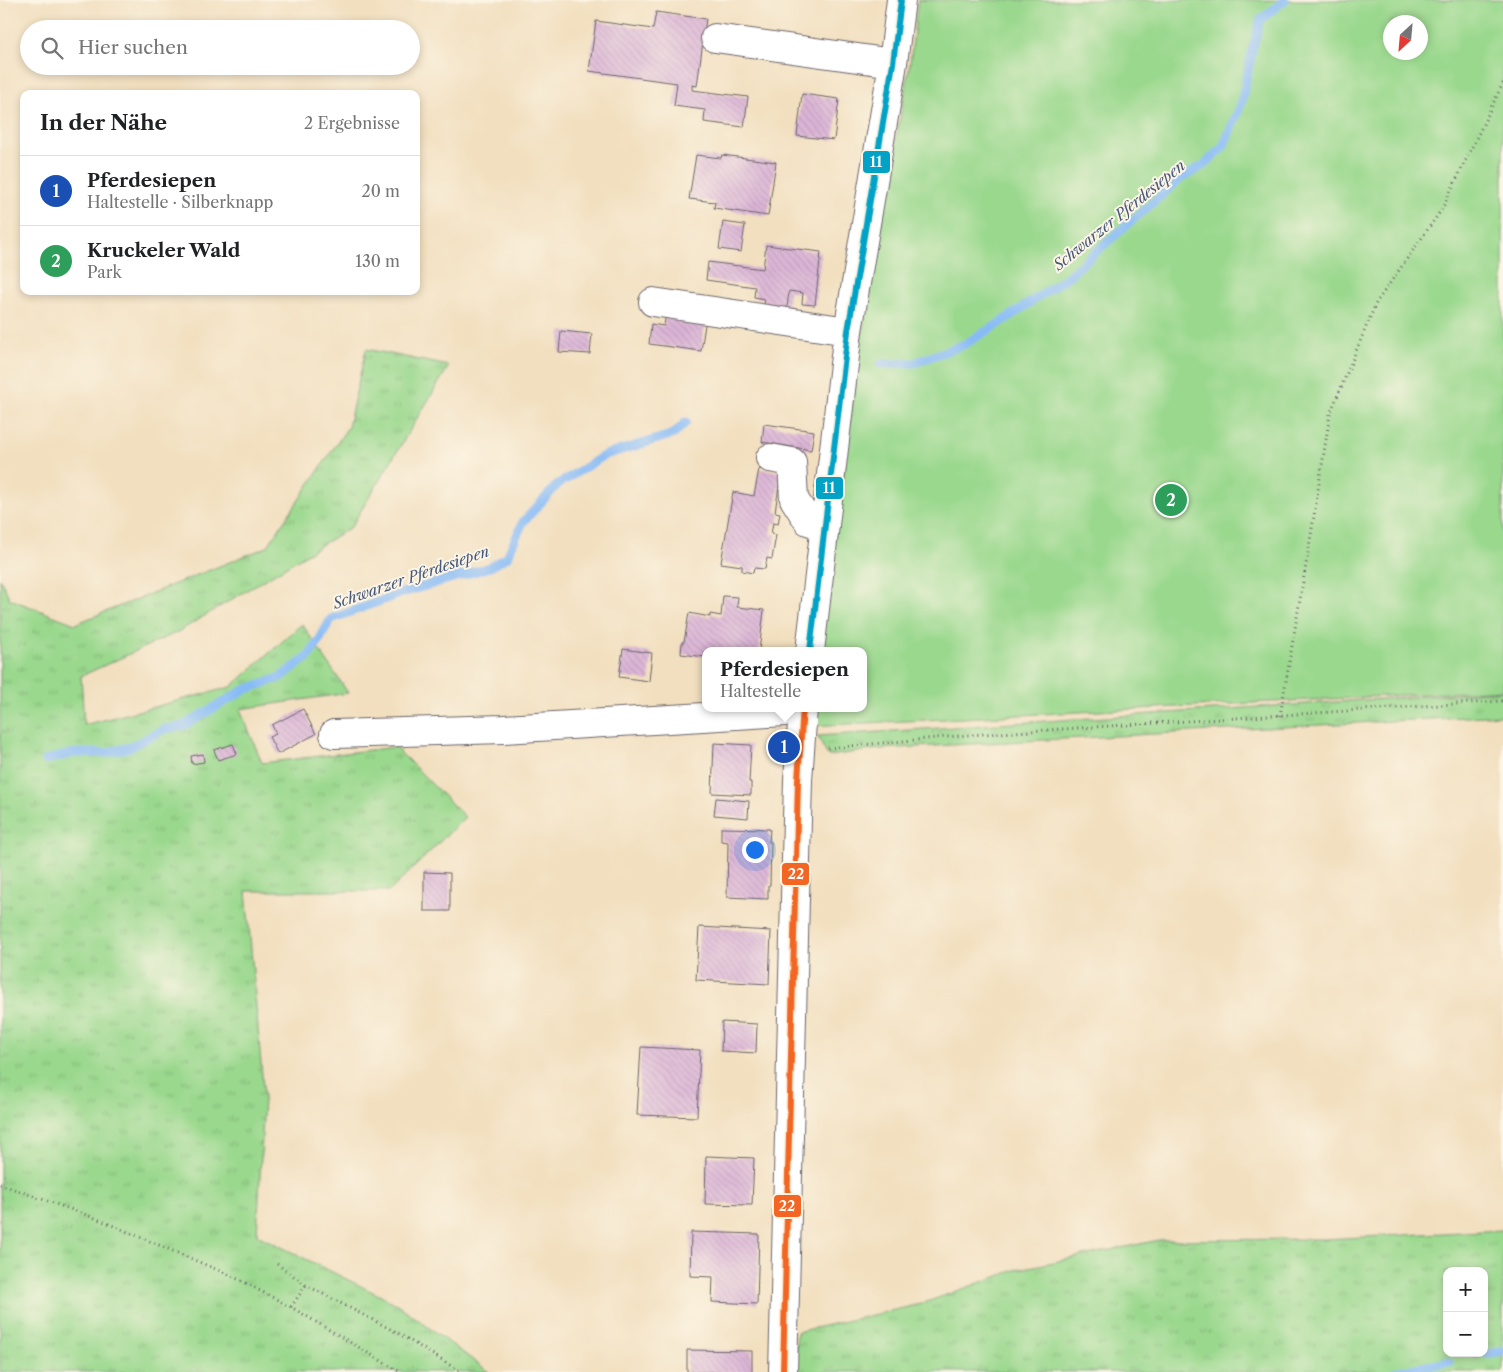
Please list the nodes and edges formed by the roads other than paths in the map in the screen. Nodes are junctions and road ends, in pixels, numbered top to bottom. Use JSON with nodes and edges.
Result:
{"nodes":[{"id":1,"x":901,"y":0,"type":"edge"},
{"id":2,"x":715,"y":38,"type":"dead end"},
{"id":3,"x":893,"y":64,"type":"junction"},
{"id":4,"x":653,"y":302,"type":"dead end"},
{"id":5,"x":848,"y":331,"type":"junction"},
{"id":6,"x":770,"y":458,"type":"dead end"},
{"id":7,"x":824,"y":526,"type":"junction"},
{"id":8,"x":810,"y":647,"type":"edge"},
{"id":9,"x":772,"y":712,"type":"edge"},
{"id":10,"x":803,"y":712,"type":"edge"},
{"id":11,"x":334,"y":734,"type":"dead end"},
{"id":12,"x":783,"y":1372,"type":"edge"}],
"edges":[{"from":1,"to":3,"type":"street"},
{"from":2,"to":3,"type":"street"},
{"from":3,"to":5,"type":"street"},
{"from":4,"to":5,"type":"street"},
{"from":5,"to":7,"type":"street"},
{"from":6,"to":7,"type":"street"},
{"from":7,"to":8,"type":"street"},
{"from":9,"to":11,"type":"street"},
{"from":10,"to":12,"type":"street"}]}
